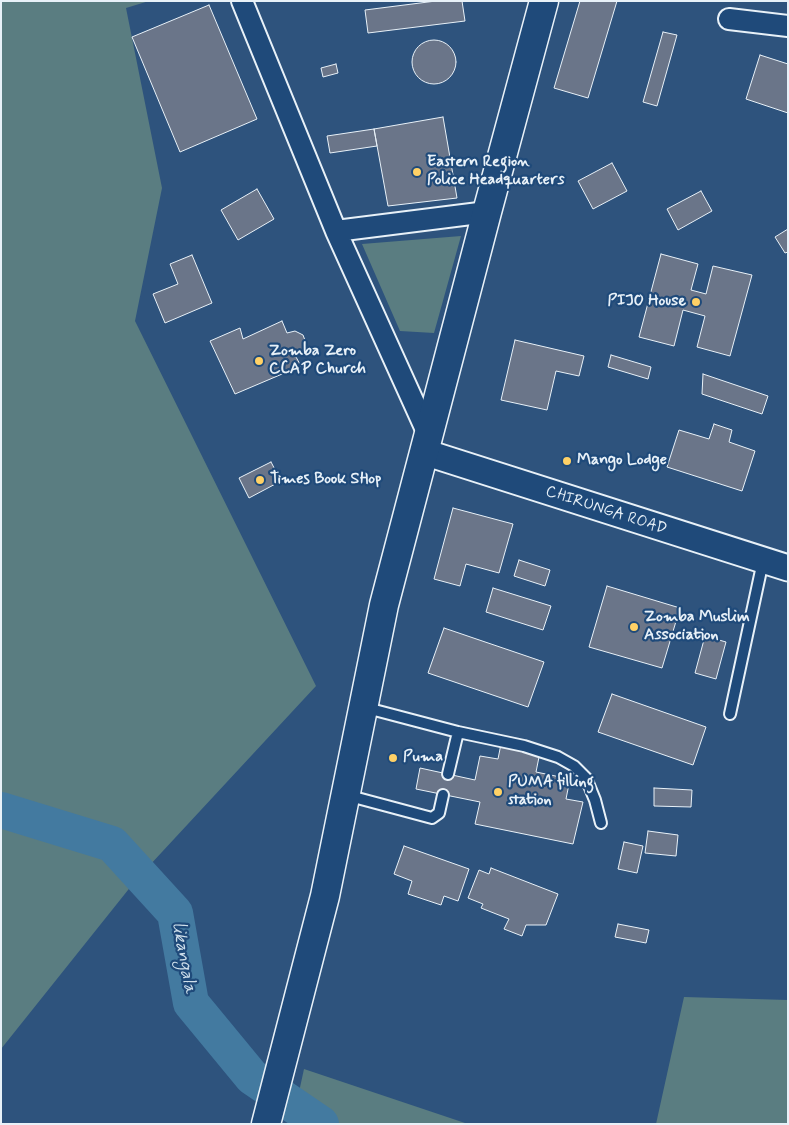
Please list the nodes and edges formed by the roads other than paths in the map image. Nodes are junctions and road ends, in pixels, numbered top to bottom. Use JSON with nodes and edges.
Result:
{"nodes":[{"id":1,"x":242,"y":1,"type":"edge"},
{"id":2,"x":544,"y":1,"type":"edge"},
{"id":3,"x":729,"y":18,"type":"dead end"},
{"id":4,"x":788,"y":26,"type":"edge"},
{"id":5,"x":487,"y":212,"type":"junction"},
{"id":6,"x":336,"y":231,"type":"junction"},
{"id":7,"x":426,"y":443,"type":"junction"},
{"id":8,"x":763,"y":561,"type":"junction"},
{"id":9,"x":788,"y":568,"type":"edge"},
{"id":10,"x":362,"y":707,"type":"junction"},
{"id":11,"x":730,"y":714,"type":"dead end"},
{"id":12,"x":458,"y":732,"type":"junction"},
{"id":13,"x":448,"y":774,"type":"dead end"},
{"id":14,"x":345,"y":795,"type":"junction"},
{"id":15,"x":443,"y":795,"type":"dead end"},
{"id":16,"x":601,"y":823,"type":"dead end"},
{"id":17,"x":266,"y":1124,"type":"edge"}],
"edges":[{"from":1,"to":6,"type":"street"},
{"from":2,"to":5,"type":"highway"},
{"from":3,"to":4,"type":"street"},
{"from":5,"to":6,"type":"street"},
{"from":5,"to":7,"type":"highway"},
{"from":6,"to":7,"type":"street"},
{"from":7,"to":8,"type":"street","name":"CHIRUNGA ROAD"},
{"from":7,"to":10,"type":"highway"},
{"from":8,"to":9,"type":"street","name":"CHIRUNGA ROAD"},
{"from":8,"to":11,"type":"lane"},
{"from":10,"to":12,"type":"lane"},
{"from":10,"to":14,"type":"highway"},
{"from":12,"to":13,"type":"lane"},
{"from":12,"to":16,"type":"lane"},
{"from":14,"to":15,"type":"lane"},
{"from":14,"to":17,"type":"highway"}]}
